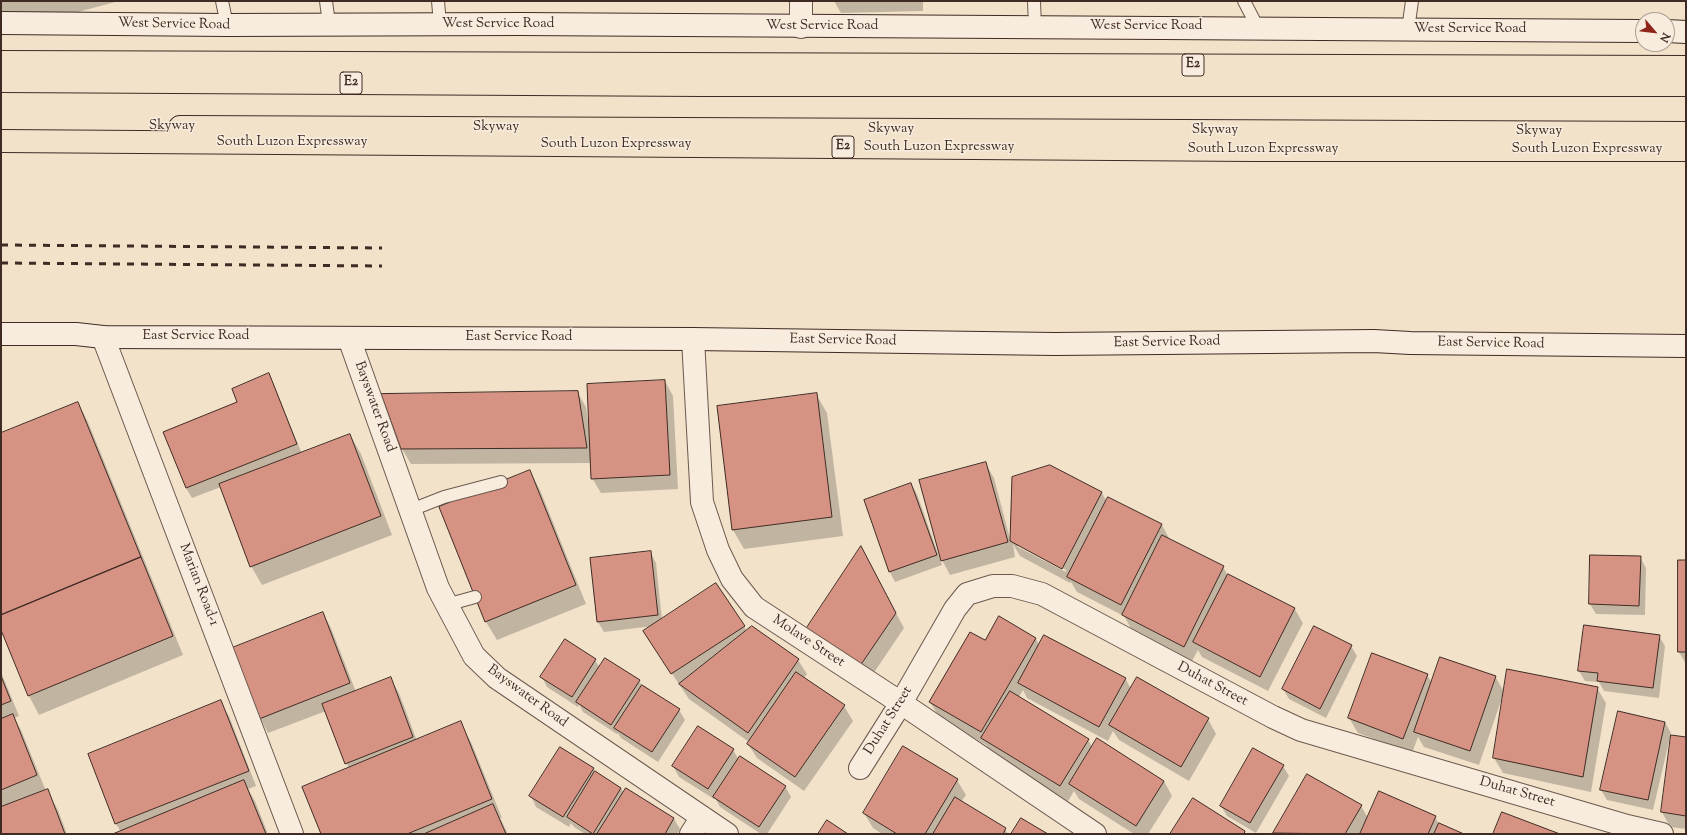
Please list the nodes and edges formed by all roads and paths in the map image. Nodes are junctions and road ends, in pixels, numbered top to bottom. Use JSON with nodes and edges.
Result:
{"nodes":[{"id":1,"x":222,"y":1,"type":"edge"},
{"id":2,"x":326,"y":1,"type":"edge"},
{"id":3,"x":438,"y":1,"type":"edge"},
{"id":4,"x":801,"y":1,"type":"edge"},
{"id":5,"x":1034,"y":1,"type":"edge"},
{"id":6,"x":1244,"y":1,"type":"edge"},
{"id":7,"x":1412,"y":1,"type":"edge"},
{"id":8,"x":1,"y":23,"type":"edge"},
{"id":9,"x":329,"y":24,"type":"junction"},
{"id":10,"x":440,"y":24,"type":"junction"},
{"id":11,"x":227,"y":25,"type":"junction"},
{"id":12,"x":801,"y":27,"type":"junction"},
{"id":13,"x":1035,"y":27,"type":"junction"},
{"id":14,"x":1258,"y":28,"type":"junction"},
{"id":15,"x":1408,"y":30,"type":"junction"},
{"id":16,"x":1635,"y":31,"type":"edge"},
{"id":17,"x":1675,"y":32,"type":"edge"},
{"id":18,"x":1686,"y":32,"type":"edge"},
{"id":19,"x":1,"y":62,"type":"edge"},
{"id":20,"x":1686,"y":67,"type":"edge"},
{"id":21,"x":1,"y":81,"type":"edge"},
{"id":22,"x":1686,"y":85,"type":"edge"},
{"id":23,"x":1,"y":126,"type":"edge"},
{"id":24,"x":1686,"y":133,"type":"edge"},
{"id":25,"x":1,"y":141,"type":"edge"},
{"id":26,"x":1686,"y":150,"type":"edge"},
{"id":27,"x":1,"y":334,"type":"edge"},
{"id":28,"x":104,"y":337,"type":"junction"},
{"id":29,"x":349,"y":338,"type":"junction"},
{"id":30,"x":693,"y":340,"type":"junction"},
{"id":31,"x":1686,"y":346,"type":"edge"},
{"id":32,"x":501,"y":482,"type":"dead end"},
{"id":33,"x":410,"y":510,"type":"junction"},
{"id":34,"x":475,"y":597,"type":"dead end"},
{"id":35,"x":446,"y":605,"type":"junction"},
{"id":36,"x":901,"y":703,"type":"junction"},
{"id":37,"x":860,"y":768,"type":"dead end"},
{"id":38,"x":697,"y":825,"type":"edge"},
{"id":39,"x":292,"y":834,"type":"edge"},
{"id":40,"x":726,"y":834,"type":"edge"},
{"id":41,"x":1094,"y":834,"type":"edge"},
{"id":42,"x":1662,"y":834,"type":"edge"}],
"edges":[{"from":1,"to":11,"type":"lane"},
{"from":2,"to":9,"type":"lane"},
{"from":3,"to":10,"type":"lane"},
{"from":4,"to":12,"type":"main road"},
{"from":5,"to":13,"type":"lane"},
{"from":6,"to":14,"type":"lane"},
{"from":7,"to":15,"type":"lane"},
{"from":8,"to":11,"type":"main road","name":"West Service Road"},
{"from":9,"to":10,"type":"main road","name":"West Service Road"},
{"from":9,"to":11,"type":"main road","name":"West Service Road"},
{"from":10,"to":12,"type":"main road","name":"West Service Road"},
{"from":12,"to":13,"type":"main road","name":"West Service Road"},
{"from":13,"to":14,"type":"main road","name":"West Service Road"},
{"from":14,"to":15,"type":"main road","name":"West Service Road"},
{"from":15,"to":16,"type":"main road","name":"West Service Road"},
{"from":17,"to":18,"type":"main road"},
{"from":19,"to":20,"type":"highway","number":"E2"},
{"from":21,"to":22,"type":"highway","number":"E2"},
{"from":23,"to":24,"type":"highway","name":"Skyway","number":"E2"},
{"from":25,"to":26,"type":"highway","name":"South Luzon Expressway","number":"E2"},
{"from":27,"to":28,"type":"main road","name":"East Service Road"},
{"from":28,"to":29,"type":"main road","name":"East Service Road"},
{"from":28,"to":39,"type":"main road","name":"Marian Road-1"},
{"from":29,"to":30,"type":"main road","name":"East Service Road"},
{"from":29,"to":33,"type":"main road","name":"Bayswater Road"},
{"from":30,"to":31,"type":"main road","name":"East Service Road"},
{"from":30,"to":36,"type":"main road","name":"Molave Street"},
{"from":32,"to":33,"type":"lane"},
{"from":33,"to":35,"type":"main road","name":"Bayswater Road"},
{"from":34,"to":35,"type":"lane"},
{"from":35,"to":38,"type":"main road","name":"Bayswater Road"},
{"from":36,"to":37,"type":"main road","name":"Duhat Street"},
{"from":36,"to":41,"type":"main road","name":"Molave Street"},
{"from":36,"to":42,"type":"main road","name":"Duhat Street"},
{"from":38,"to":40,"type":"main road","name":"Bayswater Road"}]}
